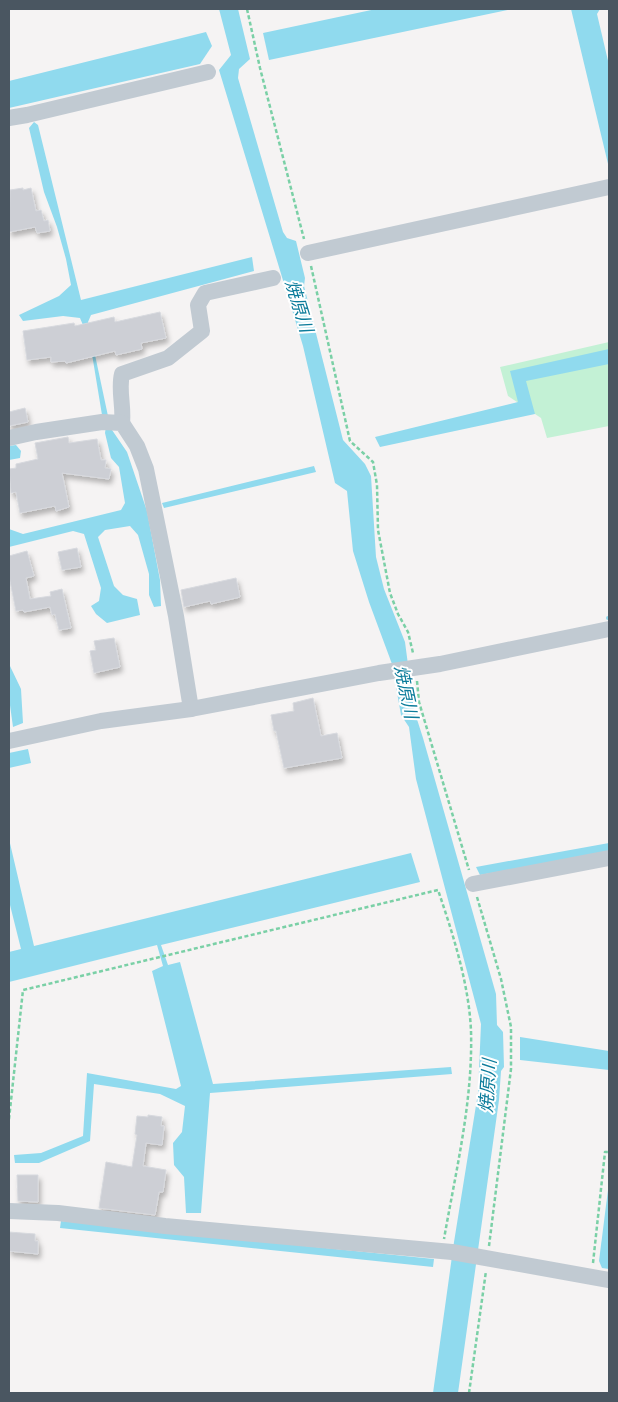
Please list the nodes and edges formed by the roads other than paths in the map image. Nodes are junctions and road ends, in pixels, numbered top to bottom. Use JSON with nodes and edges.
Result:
{"nodes":[{"id":1,"x":208,"y":72,"type":"dead end"},
{"id":2,"x":9,"y":118,"type":"edge"},
{"id":3,"x":609,"y":187,"type":"edge"},
{"id":4,"x":308,"y":253,"type":"road end"},
{"id":5,"x":273,"y":278,"type":"dead end"},
{"id":6,"x":112,"y":422,"type":"junction"},
{"id":7,"x":9,"y":438,"type":"edge"},
{"id":8,"x":609,"y":629,"type":"edge"},
{"id":9,"x":191,"y":709,"type":"junction"},
{"id":10,"x":9,"y":741,"type":"edge"},
{"id":11,"x":609,"y":858,"type":"edge"},
{"id":12,"x":473,"y":884,"type":"road end"},
{"id":13,"x":9,"y":1212,"type":"edge"},
{"id":14,"x":609,"y":1280,"type":"edge"}],
"edges":[{"from":1,"to":2,"type":"street"},
{"from":3,"to":4,"type":"street"},
{"from":5,"to":6,"type":"street"},
{"from":6,"to":7,"type":"street"},
{"from":6,"to":9,"type":"street"},
{"from":8,"to":9,"type":"street"},
{"from":9,"to":10,"type":"street"},
{"from":11,"to":12,"type":"street"},
{"from":13,"to":14,"type":"street"}]}
